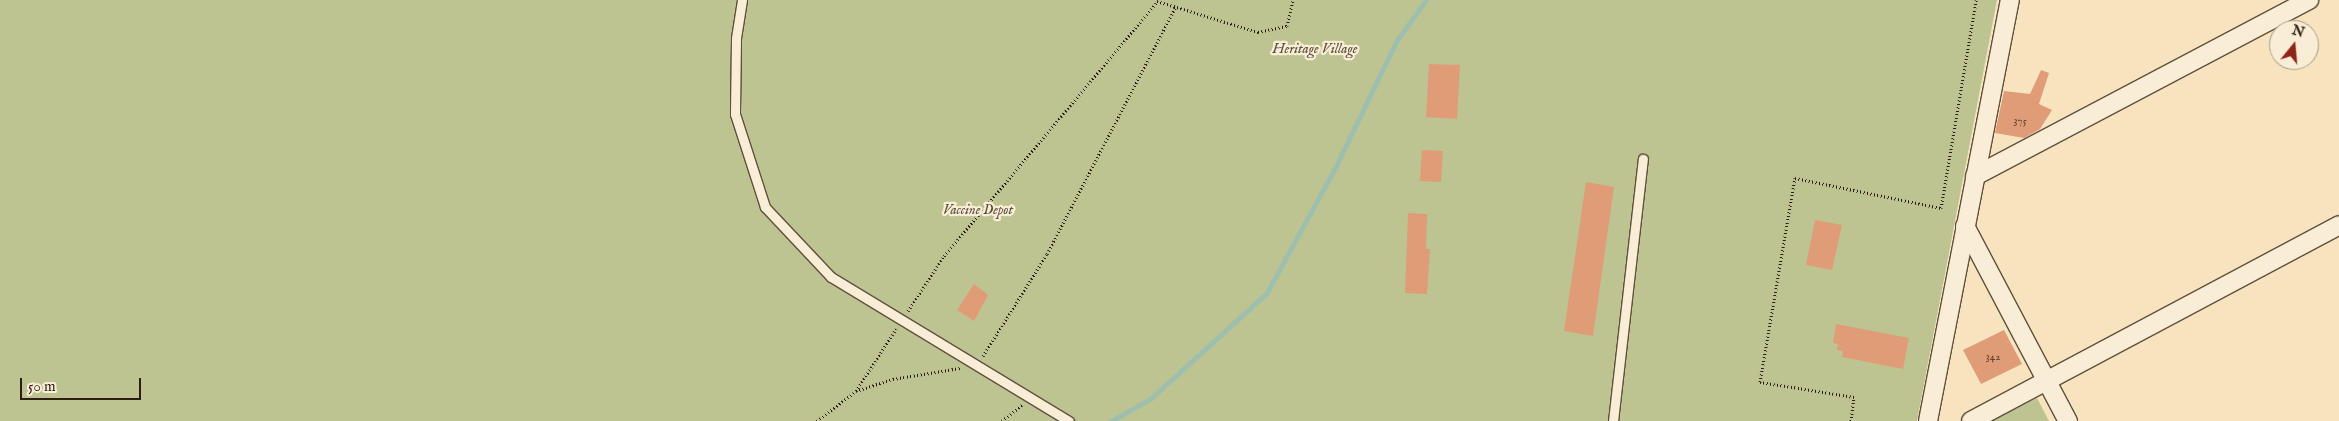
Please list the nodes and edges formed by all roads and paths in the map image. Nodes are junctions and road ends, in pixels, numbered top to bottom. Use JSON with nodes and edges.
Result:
{"nodes":[{"id":1,"x":742,"y":0,"type":"edge"},
{"id":2,"x":1156,"y":0,"type":"edge"},
{"id":3,"x":1293,"y":0,"type":"edge"},
{"id":4,"x":1976,"y":0,"type":"edge"},
{"id":5,"x":2010,"y":0,"type":"edge"},
{"id":6,"x":2309,"y":0,"type":"edge"},
{"id":7,"x":1176,"y":6,"type":"junction"},
{"id":8,"x":1643,"y":159,"type":"dead end"},
{"id":9,"x":1975,"y":176,"type":"junction"},
{"id":10,"x":1965,"y":226,"type":"junction"},
{"id":11,"x":2339,"y":226,"type":"edge"},
{"id":12,"x":902,"y":320,"type":"junction"},
{"id":13,"x":977,"y":366,"type":"junction"},
{"id":14,"x":2046,"y":381,"type":"junction"},
{"id":15,"x":856,"y":392,"type":"junction"},
{"id":16,"x":1031,"y":398,"type":"junction"},
{"id":17,"x":817,"y":421,"type":"edge"},
{"id":18,"x":1002,"y":421,"type":"edge"},
{"id":19,"x":1069,"y":421,"type":"edge"},
{"id":20,"x":1613,"y":421,"type":"edge"},
{"id":21,"x":1850,"y":421,"type":"edge"},
{"id":22,"x":1928,"y":421,"type":"edge"},
{"id":23,"x":1971,"y":421,"type":"edge"},
{"id":24,"x":2068,"y":421,"type":"edge"}],
"edges":[{"from":1,"to":12,"type":"lane"},
{"from":2,"to":7,"type":"path"},
{"from":2,"to":12,"type":"path"},
{"from":3,"to":7,"type":"path"},
{"from":4,"to":21,"type":"path"},
{"from":5,"to":9,"type":"street"},
{"from":6,"to":9,"type":"street"},
{"from":7,"to":13,"type":"path"},
{"from":8,"to":20,"type":"lane"},
{"from":9,"to":10,"type":"street"},
{"from":10,"to":14,"type":"street"},
{"from":10,"to":22,"type":"street"},
{"from":11,"to":14,"type":"street"},
{"from":12,"to":13,"type":"lane"},
{"from":12,"to":15,"type":"path"},
{"from":13,"to":15,"type":"path"},
{"from":13,"to":16,"type":"lane"},
{"from":14,"to":23,"type":"street"},
{"from":14,"to":24,"type":"street"},
{"from":15,"to":17,"type":"path"},
{"from":16,"to":18,"type":"path"},
{"from":16,"to":19,"type":"lane"}]}
